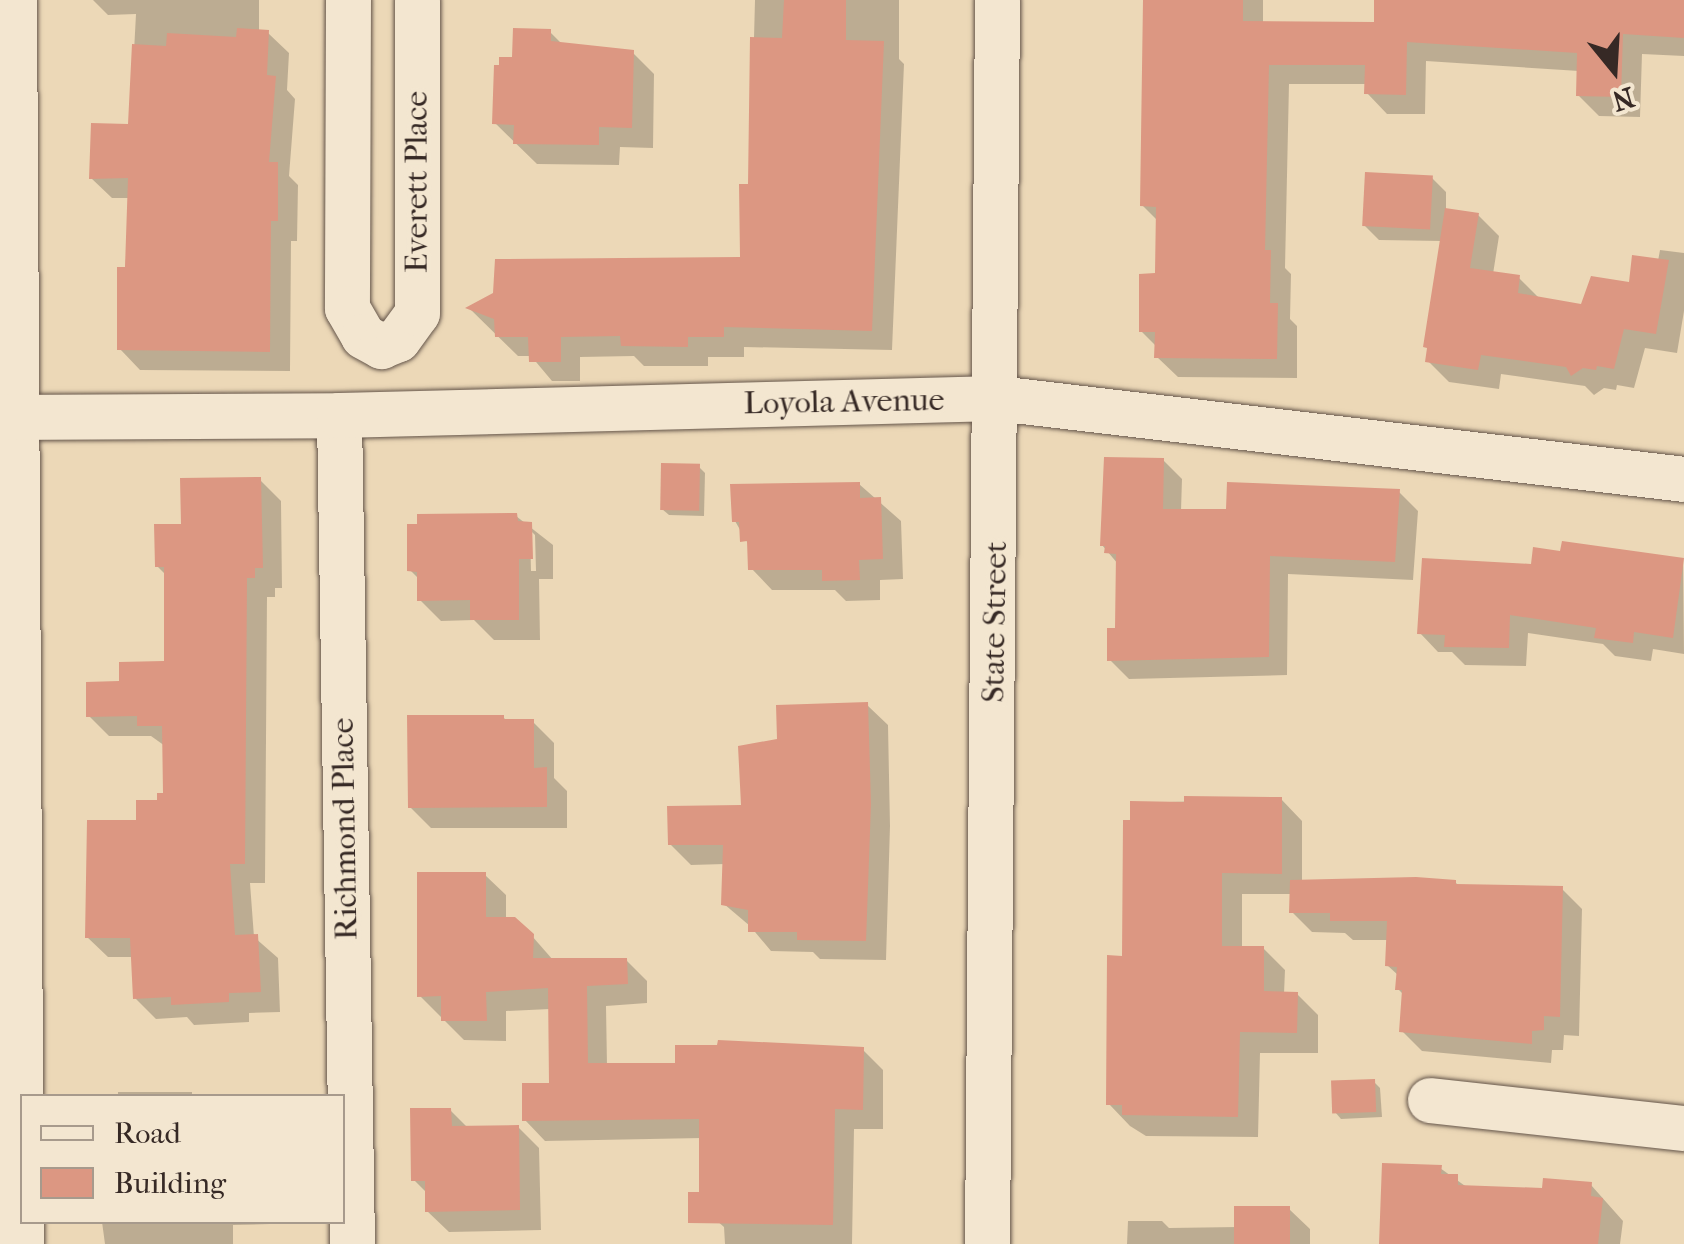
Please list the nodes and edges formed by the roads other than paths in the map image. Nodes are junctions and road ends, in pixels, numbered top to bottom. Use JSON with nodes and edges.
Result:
{"nodes":[{"id":1,"x":14,"y":0,"type":"edge"},
{"id":2,"x":348,"y":0,"type":"edge"},
{"id":3,"x":417,"y":0,"type":"edge"},
{"id":4,"x":997,"y":0,"type":"edge"},
{"id":5,"x":381,"y":346,"type":"junction"},
{"id":6,"x":997,"y":398,"type":"junction"},
{"id":7,"x":360,"y":414,"type":"junction"},
{"id":8,"x":8,"y":417,"type":"edge"},
{"id":9,"x":1684,"y":479,"type":"edge"},
{"id":10,"x":1430,"y":1100,"type":"dead end"},
{"id":11,"x":20,"y":1126,"type":"edge"},
{"id":12,"x":1684,"y":1128,"type":"edge"},
{"id":13,"x":352,"y":1244,"type":"edge"},
{"id":14,"x":987,"y":1244,"type":"edge"}],
"edges":[{"from":1,"to":8,"type":"street"},
{"from":2,"to":5,"type":"street"},
{"from":3,"to":5,"type":"street","name":"Everett Place"},
{"from":4,"to":6,"type":"street","name":"State Street"},
{"from":5,"to":7,"type":"street"},
{"from":6,"to":7,"type":"street","name":"Loyola Avenue"},
{"from":6,"to":9,"type":"street","name":"Loyola Avenue"},
{"from":6,"to":14,"type":"street","name":"State Street"},
{"from":7,"to":8,"type":"street","name":"Loyola Avenue"},
{"from":7,"to":13,"type":"street","name":"Richmond Place"},
{"from":8,"to":11,"type":"street"},
{"from":10,"to":12,"type":"street"}]}
